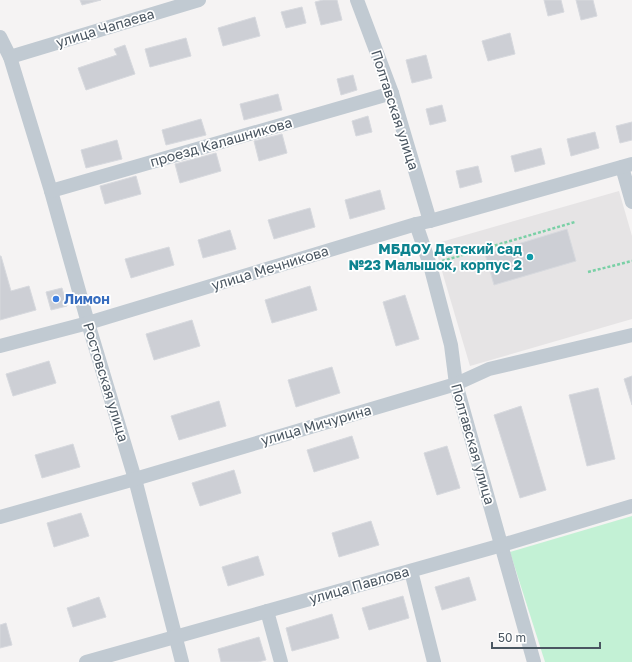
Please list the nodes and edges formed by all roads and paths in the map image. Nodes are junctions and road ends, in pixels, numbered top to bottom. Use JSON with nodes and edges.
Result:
{"nodes":[{"id":1,"x":200,"y":0,"type":"edge"},
{"id":2,"x":357,"y":0,"type":"edge"},
{"id":3,"x":0,"y":37,"type":"edge"},
{"id":4,"x":10,"y":57,"type":"junction"},
{"id":5,"x":392,"y":93,"type":"junction"},
{"id":6,"x":627,"y":165,"type":"edge"},
{"id":7,"x":51,"y":191,"type":"junction"},
{"id":8,"x":632,"y":202,"type":"edge"},
{"id":9,"x":575,"y":222,"type":"dead end"},
{"id":10,"x":423,"y":223,"type":"junction"},
{"id":11,"x":632,"y":261,"type":"edge"},
{"id":12,"x":430,"y":265,"type":"junction"},
{"id":13,"x":588,"y":272,"type":"dead end"},
{"id":14,"x":88,"y":323,"type":"junction"},
{"id":15,"x":632,"y":335,"type":"edge"},
{"id":16,"x":0,"y":346,"type":"edge"},
{"id":17,"x":456,"y":384,"type":"junction"},
{"id":18,"x":135,"y":479,"type":"junction"},
{"id":19,"x":632,"y":506,"type":"edge"},
{"id":20,"x":0,"y":517,"type":"edge"},
{"id":21,"x":502,"y":545,"type":"junction"},
{"id":22,"x":411,"y":571,"type":"junction"},
{"id":23,"x":267,"y":611,"type":"junction"},
{"id":24,"x":175,"y":638,"type":"junction"},
{"id":25,"x":86,"y":662,"type":"edge"},
{"id":26,"x":182,"y":662,"type":"edge"},
{"id":27,"x":281,"y":662,"type":"edge"},
{"id":28,"x":434,"y":662,"type":"edge"},
{"id":29,"x":534,"y":662,"type":"edge"}],
"edges":[{"from":1,"to":4,"type":"street","name":"улица Чапаева"},
{"from":2,"to":5,"type":"street","name":"Полтавская улица"},
{"from":3,"to":4,"type":"street","name":"Ростовская улица"},
{"from":4,"to":7,"type":"street","name":"Ростовская улица"},
{"from":5,"to":7,"type":"street","name":"проезд Калашникова"},
{"from":5,"to":10,"type":"street","name":"Полтавская улица"},
{"from":6,"to":8,"type":"street"},
{"from":6,"to":10,"type":"street","name":"улица Мечникова"},
{"from":7,"to":14,"type":"street","name":"Ростовская улица"},
{"from":9,"to":12,"type":"path"},
{"from":10,"to":12,"type":"street","name":"Полтавская улица"},
{"from":10,"to":14,"type":"street","name":"улица Мечникова"},
{"from":11,"to":13,"type":"path"},
{"from":12,"to":17,"type":"street","name":"Полтавская улица"},
{"from":14,"to":16,"type":"street","name":"улица Мечникова"},
{"from":14,"to":18,"type":"street","name":"Ростовская улица"},
{"from":15,"to":17,"type":"street","name":"улица Мичурина"},
{"from":17,"to":18,"type":"street","name":"улица Мичурина"},
{"from":17,"to":21,"type":"street","name":"Полтавская улица"},
{"from":18,"to":20,"type":"street","name":"улица Мичурина"},
{"from":18,"to":24,"type":"street","name":"Ростовская улица"},
{"from":19,"to":21,"type":"street","name":"улица Павлова"},
{"from":21,"to":22,"type":"street","name":"улица Павлова"},
{"from":21,"to":29,"type":"street","name":"Полтавская улица"},
{"from":22,"to":23,"type":"street","name":"улица Павлова"},
{"from":22,"to":28,"type":"street"},
{"from":23,"to":24,"type":"street","name":"улица Павлова"},
{"from":23,"to":27,"type":"street"},
{"from":24,"to":25,"type":"street","name":"улица Павлова"},
{"from":24,"to":26,"type":"street","name":"Ростовская улица"}]}
